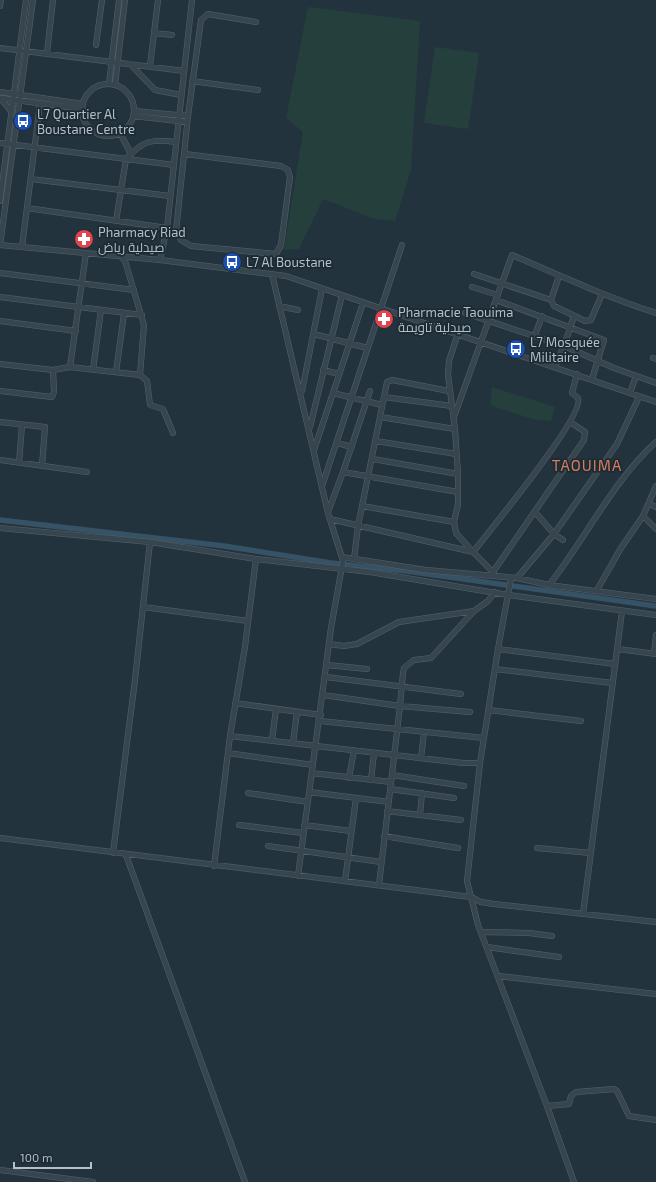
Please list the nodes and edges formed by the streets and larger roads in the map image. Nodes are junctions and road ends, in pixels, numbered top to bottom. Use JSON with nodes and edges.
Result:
{"nodes":[{"id":1,"x":0,"y":0,"type":"edge"},
{"id":2,"x":26,"y":0,"type":"edge"},
{"id":3,"x":32,"y":0,"type":"edge"},
{"id":4,"x":53,"y":0,"type":"edge"},
{"id":5,"x":102,"y":0,"type":"edge"},
{"id":6,"x":119,"y":0,"type":"edge"},
{"id":7,"x":125,"y":0,"type":"edge"},
{"id":8,"x":158,"y":0,"type":"edge"},
{"id":9,"x":192,"y":0,"type":"edge"},
{"id":10,"x":0,"y":6,"type":"edge"},
{"id":11,"x":256,"y":22,"type":"dead end"},
{"id":12,"x":154,"y":33,"type":"junction"},
{"id":13,"x":172,"y":35,"type":"dead end"},
{"id":14,"x":96,"y":45,"type":"dead end"},
{"id":15,"x":0,"y":48,"type":"edge"},
{"id":16,"x":19,"y":51,"type":"junction"},
{"id":17,"x":25,"y":52,"type":"junction"},
{"id":18,"x":47,"y":53,"type":"junction"},
{"id":19,"x":112,"y":61,"type":"junction"},
{"id":20,"x":118,"y":62,"type":"junction"},
{"id":21,"x":130,"y":64,"type":"junction"},
{"id":22,"x":150,"y":66,"type":"junction"},
{"id":23,"x":184,"y":71,"type":"junction"},
{"id":24,"x":192,"y":81,"type":"junction"},
{"id":25,"x":109,"y":84,"type":"junction"},
{"id":26,"x":14,"y":85,"type":"junction"},
{"id":27,"x":115,"y":85,"type":"junction"},
{"id":28,"x":258,"y":90,"type":"dead end"},
{"id":29,"x":1,"y":92,"type":"edge"},
{"id":30,"x":13,"y":94,"type":"junction"},
{"id":31,"x":20,"y":95,"type":"junction"},
{"id":32,"x":182,"y":95,"type":"junction"},
{"id":33,"x":0,"y":98,"type":"edge"},
{"id":34,"x":12,"y":100,"type":"junction"},
{"id":35,"x":19,"y":102,"type":"junction"},
{"id":36,"x":40,"y":104,"type":"junction"},
{"id":37,"x":83,"y":106,"type":"junction"},
{"id":38,"x":11,"y":111,"type":"junction"},
{"id":39,"x":134,"y":113,"type":"junction"},
{"id":40,"x":188,"y":116,"type":"junction"},
{"id":41,"x":179,"y":118,"type":"junction"},
{"id":42,"x":188,"y":122,"type":"junction"},
{"id":43,"x":120,"y":133,"type":"junction"},
{"id":44,"x":176,"y":142,"type":"junction"},
{"id":45,"x":0,"y":143,"type":"edge"},
{"id":46,"x":8,"y":144,"type":"junction"},
{"id":47,"x":14,"y":145,"type":"junction"},
{"id":48,"x":34,"y":147,"type":"junction"},
{"id":49,"x":131,"y":154,"type":"junction"},
{"id":50,"x":185,"y":154,"type":"junction"},
{"id":51,"x":126,"y":159,"type":"junction"},
{"id":52,"x":174,"y":165,"type":"junction"},
{"id":53,"x":31,"y":179,"type":"junction"},
{"id":54,"x":121,"y":190,"type":"junction"},
{"id":55,"x":170,"y":196,"type":"junction"},
{"id":56,"x":0,"y":201,"type":"edge"},
{"id":57,"x":27,"y":208,"type":"junction"},
{"id":58,"x":116,"y":220,"type":"junction"},
{"id":59,"x":167,"y":228,"type":"junction"},
{"id":60,"x":0,"y":245,"type":"edge"},
{"id":61,"x":402,"y":245,"type":"dead end"},
{"id":62,"x":22,"y":248,"type":"junction"},
{"id":63,"x":86,"y":253,"type":"junction"},
{"id":64,"x":121,"y":257,"type":"junction"},
{"id":65,"x":160,"y":260,"type":"junction"},
{"id":66,"x":0,"y":273,"type":"edge"},
{"id":67,"x":272,"y":274,"type":"junction"},
{"id":68,"x":474,"y":274,"type":"dead end"},
{"id":69,"x":558,"y":276,"type":"junction"},
{"id":70,"x":82,"y":284,"type":"junction"},
{"id":71,"x":502,"y":284,"type":"junction"},
{"id":72,"x":472,"y":287,"type":"dead end"},
{"id":73,"x":322,"y":289,"type":"junction"},
{"id":74,"x":134,"y":290,"type":"junction"},
{"id":75,"x":602,"y":294,"type":"junction"},
{"id":76,"x":342,"y":295,"type":"junction"},
{"id":77,"x":0,"y":297,"type":"edge"},
{"id":78,"x":497,"y":298,"type":"junction"},
{"id":79,"x":551,"y":300,"type":"junction"},
{"id":80,"x":364,"y":303,"type":"junction"},
{"id":81,"x":279,"y":306,"type":"junction"},
{"id":82,"x":79,"y":307,"type":"junction"},
{"id":83,"x":382,"y":308,"type":"junction"},
{"id":84,"x":101,"y":310,"type":"junction"},
{"id":85,"x":298,"y":310,"type":"dead end"},
{"id":86,"x":465,"y":313,"type":"dead end"},
{"id":87,"x":656,"y":313,"type":"edge"},
{"id":88,"x":124,"y":314,"type":"junction"},
{"id":89,"x":142,"y":315,"type":"junction"},
{"id":90,"x":542,"y":316,"type":"junction"},
{"id":91,"x":574,"y":316,"type":"junction"},
{"id":92,"x":0,"y":321,"type":"edge"},
{"id":93,"x":488,"y":321,"type":"junction"},
{"id":94,"x":570,"y":326,"type":"junction"},
{"id":95,"x":76,"y":331,"type":"junction"},
{"id":96,"x":458,"y":333,"type":"junction"},
{"id":97,"x":314,"y":334,"type":"junction"},
{"id":98,"x":535,"y":335,"type":"junction"},
{"id":99,"x":330,"y":337,"type":"junction"},
{"id":100,"x":349,"y":342,"type":"junction"},
{"id":101,"x":482,"y":342,"type":"junction"},
{"id":102,"x":564,"y":346,"type":"junction"},
{"id":103,"x":367,"y":348,"type":"junction"},
{"id":104,"x":598,"y":360,"type":"junction"},
{"id":105,"x":0,"y":364,"type":"edge"},
{"id":106,"x":70,"y":367,"type":"junction"},
{"id":107,"x":555,"y":367,"type":"junction"},
{"id":108,"x":52,"y":370,"type":"junction"},
{"id":109,"x":93,"y":370,"type":"junction"},
{"id":110,"x":323,"y":370,"type":"junction"},
{"id":111,"x":116,"y":372,"type":"junction"},
{"id":112,"x":339,"y":374,"type":"junction"},
{"id":113,"x":577,"y":374,"type":"junction"},
{"id":114,"x":140,"y":375,"type":"junction"},
{"id":115,"x":636,"y":376,"type":"junction"},
{"id":116,"x":592,"y":379,"type":"junction"},
{"id":117,"x":656,"y":383,"type":"edge"},
{"id":118,"x":370,"y":390,"type":"dead end"},
{"id":119,"x":0,"y":391,"type":"edge"},
{"id":120,"x":449,"y":391,"type":"junction"},
{"id":121,"x":334,"y":393,"type":"junction"},
{"id":122,"x":630,"y":393,"type":"junction"},
{"id":123,"x":301,"y":394,"type":"junction"},
{"id":124,"x":352,"y":397,"type":"junction"},
{"id":125,"x":384,"y":397,"type":"junction"},
{"id":126,"x":639,"y":397,"type":"junction"},
{"id":127,"x":367,"y":401,"type":"junction"},
{"id":128,"x":656,"y":402,"type":"edge"},
{"id":129,"x":382,"y":404,"type":"junction"},
{"id":130,"x":452,"y":406,"type":"junction"},
{"id":131,"x":380,"y":417,"type":"junction"},
{"id":132,"x":453,"y":418,"type":"junction"},
{"id":133,"x":0,"y":422,"type":"edge"},
{"id":134,"x":570,"y":422,"type":"junction"},
{"id":135,"x":22,"y":425,"type":"junction"},
{"id":136,"x":455,"y":429,"type":"junction"},
{"id":137,"x":309,"y":430,"type":"junction"},
{"id":138,"x":173,"y":433,"type":"dead end"},
{"id":139,"x":376,"y":441,"type":"junction"},
{"id":140,"x":656,"y":442,"type":"edge"},
{"id":141,"x":336,"y":443,"type":"junction"},
{"id":142,"x":352,"y":446,"type":"junction"},
{"id":143,"x":314,"y":450,"type":"junction"},
{"id":144,"x":456,"y":454,"type":"junction"},
{"id":145,"x":373,"y":458,"type":"junction"},
{"id":146,"x":0,"y":460,"type":"edge"},
{"id":147,"x":19,"y":463,"type":"junction"},
{"id":148,"x":42,"y":466,"type":"junction"},
{"id":149,"x":87,"y":472,"type":"dead end"},
{"id":150,"x":344,"y":472,"type":"junction"},
{"id":151,"x":458,"y":474,"type":"junction"},
{"id":152,"x":369,"y":477,"type":"junction"},
{"id":153,"x":656,"y":486,"type":"edge"},
{"id":154,"x":322,"y":487,"type":"junction"},
{"id":155,"x":458,"y":492,"type":"junction"},
{"id":156,"x":649,"y":504,"type":"junction"},
{"id":157,"x":362,"y":506,"type":"junction"},
{"id":158,"x":656,"y":507,"type":"edge"},
{"id":159,"x":535,"y":512,"type":"junction"},
{"id":160,"x":328,"y":513,"type":"junction"},
{"id":161,"x":643,"y":516,"type":"junction"},
{"id":162,"x":330,"y":519,"type":"junction"},
{"id":163,"x":454,"y":522,"type":"junction"},
{"id":164,"x":358,"y":526,"type":"junction"},
{"id":165,"x":0,"y":528,"type":"edge"},
{"id":166,"x":656,"y":529,"type":"edge"},
{"id":167,"x":554,"y":534,"type":"junction"},
{"id":168,"x":563,"y":540,"type":"dead end"},
{"id":169,"x":150,"y":542,"type":"junction"},
{"id":170,"x":473,"y":552,"type":"junction"},
{"id":171,"x":256,"y":559,"type":"junction"},
{"id":172,"x":342,"y":559,"type":"junction"},
{"id":173,"x":354,"y":559,"type":"junction"},
{"id":174,"x":341,"y":569,"type":"junction"},
{"id":175,"x":492,"y":572,"type":"junction"},
{"id":176,"x":497,"y":576,"type":"junction"},
{"id":177,"x":513,"y":580,"type":"junction"},
{"id":178,"x":549,"y":585,"type":"junction"},
{"id":179,"x":597,"y":590,"type":"junction"},
{"id":180,"x":495,"y":592,"type":"junction"},
{"id":181,"x":508,"y":592,"type":"junction"},
{"id":182,"x":656,"y":599,"type":"edge"},
{"id":183,"x":143,"y":607,"type":"junction"},
{"id":184,"x":474,"y":611,"type":"junction"},
{"id":185,"x":622,"y":611,"type":"junction"},
{"id":186,"x":656,"y":615,"type":"edge"},
{"id":187,"x":248,"y":621,"type":"junction"},
{"id":188,"x":656,"y":636,"type":"edge"},
{"id":189,"x":329,"y":644,"type":"junction"},
{"id":190,"x":618,"y":648,"type":"junction"},
{"id":191,"x":498,"y":649,"type":"junction"},
{"id":192,"x":655,"y":654,"type":"edge"},
{"id":193,"x":615,"y":664,"type":"junction"},
{"id":194,"x":327,"y":665,"type":"junction"},
{"id":195,"x":367,"y":669,"type":"dead end"},
{"id":196,"x":495,"y":669,"type":"junction"},
{"id":197,"x":326,"y":676,"type":"junction"},
{"id":198,"x":612,"y":682,"type":"junction"},
{"id":199,"x":401,"y":686,"type":"junction"},
{"id":200,"x":461,"y":694,"type":"dead end"},
{"id":201,"x":324,"y":696,"type":"junction"},
{"id":202,"x":235,"y":703,"type":"junction"},
{"id":203,"x":400,"y":706,"type":"junction"},
{"id":204,"x":276,"y":709,"type":"junction"},
{"id":205,"x":488,"y":710,"type":"junction"},
{"id":206,"x":297,"y":712,"type":"junction"},
{"id":207,"x":470,"y":712,"type":"dead end"},
{"id":208,"x":320,"y":718,"type":"junction"},
{"id":209,"x":581,"y":721,"type":"dead end"},
{"id":210,"x":396,"y":729,"type":"junction"},
{"id":211,"x":424,"y":732,"type":"junction"},
{"id":212,"x":230,"y":736,"type":"junction"},
{"id":213,"x":484,"y":738,"type":"junction"},
{"id":214,"x":272,"y":740,"type":"junction"},
{"id":215,"x":293,"y":743,"type":"junction"},
{"id":216,"x":316,"y":746,"type":"junction"},
{"id":217,"x":354,"y":750,"type":"junction"},
{"id":218,"x":228,"y":753,"type":"junction"},
{"id":219,"x":374,"y":753,"type":"junction"},
{"id":220,"x":393,"y":756,"type":"junction"},
{"id":221,"x":421,"y":758,"type":"junction"},
{"id":222,"x":480,"y":764,"type":"junction"},
{"id":223,"x":313,"y":765,"type":"junction"},
{"id":224,"x":312,"y":773,"type":"junction"},
{"id":225,"x":392,"y":775,"type":"junction"},
{"id":226,"x":349,"y":778,"type":"junction"},
{"id":227,"x":371,"y":780,"type":"junction"},
{"id":228,"x":391,"y":782,"type":"junction"},
{"id":229,"x":464,"y":786,"type":"dead end"},
{"id":230,"x":390,"y":789,"type":"junction"},
{"id":231,"x":309,"y":792,"type":"junction"},
{"id":232,"x":248,"y":793,"type":"dead end"},
{"id":233,"x":422,"y":793,"type":"junction"},
{"id":234,"x":356,"y":798,"type":"junction"},
{"id":235,"x":454,"y":798,"type":"dead end"},
{"id":236,"x":308,"y":802,"type":"junction"},
{"id":237,"x":389,"y":802,"type":"junction"},
{"id":238,"x":387,"y":811,"type":"junction"},
{"id":239,"x":420,"y":815,"type":"junction"},
{"id":240,"x":461,"y":820,"type":"dead end"},
{"id":241,"x":239,"y":825,"type":"dead end"},
{"id":242,"x":304,"y":825,"type":"junction"},
{"id":243,"x":351,"y":831,"type":"junction"},
{"id":244,"x":304,"y":833,"type":"junction"},
{"id":245,"x":384,"y":836,"type":"junction"},
{"id":246,"x":0,"y":838,"type":"edge"},
{"id":247,"x":268,"y":846,"type":"dead end"},
{"id":248,"x":458,"y":848,"type":"dead end"},
{"id":249,"x":537,"y":848,"type":"dead end"},
{"id":250,"x":301,"y":850,"type":"junction"},
{"id":251,"x":113,"y":853,"type":"junction"},
{"id":252,"x":591,"y":853,"type":"junction"},
{"id":253,"x":126,"y":855,"type":"junction"},
{"id":254,"x":348,"y":857,"type":"junction"},
{"id":255,"x":381,"y":862,"type":"junction"},
{"id":256,"x":214,"y":866,"type":"junction"},
{"id":257,"x":298,"y":876,"type":"junction"},
{"id":258,"x":345,"y":881,"type":"junction"},
{"id":259,"x":379,"y":885,"type":"junction"},
{"id":260,"x":471,"y":897,"type":"junction"},
{"id":261,"x":583,"y":914,"type":"junction"},
{"id":262,"x":656,"y":922,"type":"edge"},
{"id":263,"x":481,"y":932,"type":"junction"},
{"id":264,"x":552,"y":936,"type":"dead end"},
{"id":265,"x":487,"y":947,"type":"junction"},
{"id":266,"x":559,"y":957,"type":"dead end"},
{"id":267,"x":498,"y":976,"type":"junction"},
{"id":268,"x":656,"y":994,"type":"edge"},
{"id":269,"x":547,"y":1106,"type":"junction"},
{"id":270,"x":656,"y":1120,"type":"edge"},
{"id":271,"x":0,"y":1170,"type":"edge"},
{"id":272,"x":93,"y":1182,"type":"edge"},
{"id":273,"x":245,"y":1182,"type":"edge"},
{"id":274,"x":574,"y":1182,"type":"edge"}],
"edges":[{"from":1,"to":10,"type":"street"},
{"from":2,"to":16,"type":"street"},
{"from":3,"to":17,"type":"street"},
{"from":4,"to":18,"type":"street"},
{"from":5,"to":14,"type":"street"},
{"from":6,"to":19,"type":"street"},
{"from":7,"to":20,"type":"street"},
{"from":8,"to":12,"type":"street"},
{"from":9,"to":23,"type":"street"},
{"from":11,"to":24,"type":"street"},
{"from":12,"to":13,"type":"street"},
{"from":12,"to":22,"type":"street"},
{"from":15,"to":16,"type":"street"},
{"from":16,"to":17,"type":"street"},
{"from":16,"to":26,"type":"street"},
{"from":17,"to":18,"type":"street"},
{"from":17,"to":31,"type":"street"},
{"from":18,"to":19,"type":"street"},
{"from":19,"to":20,"type":"street"},
{"from":19,"to":25,"type":"street"},
{"from":20,"to":21,"type":"street"},
{"from":20,"to":27,"type":"street"},
{"from":21,"to":22,"type":"street"},
{"from":21,"to":32,"type":"street"},
{"from":22,"to":23,"type":"street"},
{"from":23,"to":32,"type":"street"},
{"from":24,"to":28,"type":"street"},
{"from":24,"to":40,"type":"street"},
{"from":25,"to":27,"type":"street"},
{"from":25,"to":37,"type":"street"},
{"from":26,"to":29,"type":"street"},
{"from":26,"to":30,"type":"street"},
{"from":27,"to":39,"type":"street"},
{"from":29,"to":30,"type":"street"},
{"from":30,"to":31,"type":"street"},
{"from":30,"to":34,"type":"street"},
{"from":31,"to":35,"type":"street"},
{"from":31,"to":37,"type":"street"},
{"from":32,"to":41,"type":"street"},
{"from":33,"to":34,"type":"street"},
{"from":33,"to":38,"type":"street"},
{"from":34,"to":35,"type":"street"},
{"from":34,"to":38,"type":"street"},
{"from":35,"to":36,"type":"street"},
{"from":35,"to":47,"type":"street"},
{"from":36,"to":37,"type":"street"},
{"from":36,"to":48,"type":"street"},
{"from":37,"to":43,"type":"street"},
{"from":38,"to":46,"type":"street"},
{"from":39,"to":41,"type":"street"},
{"from":39,"to":43,"type":"street"},
{"from":40,"to":41,"type":"street"},
{"from":40,"to":42,"type":"street"},
{"from":41,"to":42,"type":"street"},
{"from":41,"to":44,"type":"street"},
{"from":42,"to":50,"type":"street"},
{"from":43,"to":49,"type":"street"},
{"from":44,"to":49,"type":"street"},
{"from":44,"to":52,"type":"street"},
{"from":45,"to":46,"type":"street"},
{"from":46,"to":47,"type":"street"},
{"from":46,"to":56,"type":"street"},
{"from":47,"to":48,"type":"street"},
{"from":47,"to":60,"type":"street"},
{"from":48,"to":51,"type":"street"},
{"from":48,"to":53,"type":"street"},
{"from":49,"to":51,"type":"street"},
{"from":50,"to":50,"type":"street"},
{"from":51,"to":52,"type":"street"},
{"from":51,"to":54,"type":"street"},
{"from":52,"to":55,"type":"street"},
{"from":53,"to":54,"type":"street"},
{"from":53,"to":57,"type":"street"},
{"from":54,"to":55,"type":"street"},
{"from":54,"to":58,"type":"street"},
{"from":55,"to":59,"type":"street"},
{"from":57,"to":58,"type":"street"},
{"from":57,"to":62,"type":"street"},
{"from":58,"to":59,"type":"street"},
{"from":59,"to":65,"type":"street"},
{"from":60,"to":62,"type":"street"},
{"from":61,"to":83,"type":"street"},
{"from":62,"to":63,"type":"street"},
{"from":63,"to":64,"type":"street"},
{"from":63,"to":70,"type":"street"},
{"from":64,"to":65,"type":"street"},
{"from":64,"to":74,"type":"street"},
{"from":65,"to":67,"type":"street"},
{"from":66,"to":70,"type":"street"},
{"from":67,"to":73,"type":"street"},
{"from":67,"to":81,"type":"street"},
{"from":68,"to":71,"type":"street"},
{"from":69,"to":71,"type":"street"},
{"from":69,"to":75,"type":"street"},
{"from":69,"to":79,"type":"street"},
{"from":70,"to":74,"type":"street"},
{"from":70,"to":82,"type":"street"},
{"from":71,"to":78,"type":"street"},
{"from":71,"to":79,"type":"street"},
{"from":72,"to":78,"type":"street"},
{"from":73,"to":76,"type":"street"},
{"from":73,"to":97,"type":"street"},
{"from":74,"to":89,"type":"street"},
{"from":75,"to":87,"type":"street"},
{"from":75,"to":91,"type":"street"},
{"from":76,"to":80,"type":"street"},
{"from":76,"to":99,"type":"street"},
{"from":77,"to":82,"type":"street"},
{"from":78,"to":90,"type":"street"},
{"from":78,"to":93,"type":"street"},
{"from":79,"to":91,"type":"street"},
{"from":80,"to":83,"type":"street"},
{"from":80,"to":100,"type":"street"},
{"from":81,"to":85,"type":"street"},
{"from":81,"to":123,"type":"street"},
{"from":82,"to":84,"type":"street"},
{"from":82,"to":95,"type":"street"},
{"from":83,"to":96,"type":"street"},
{"from":83,"to":103,"type":"street"},
{"from":84,"to":88,"type":"street"},
{"from":84,"to":109,"type":"street"},
{"from":86,"to":93,"type":"street"},
{"from":88,"to":89,"type":"street"},
{"from":88,"to":111,"type":"street"},
{"from":89,"to":114,"type":"street"},
{"from":90,"to":94,"type":"street"},
{"from":90,"to":98,"type":"street"},
{"from":91,"to":94,"type":"street"},
{"from":92,"to":95,"type":"street"},
{"from":93,"to":98,"type":"street"},
{"from":93,"to":101,"type":"street"},
{"from":94,"to":102,"type":"street"},
{"from":94,"to":104,"type":"street"},
{"from":95,"to":106,"type":"street"},
{"from":96,"to":101,"type":"street"},
{"from":96,"to":120,"type":"street"},
{"from":97,"to":99,"type":"street"},
{"from":97,"to":123,"type":"street"},
{"from":98,"to":102,"type":"street"},
{"from":99,"to":100,"type":"street"},
{"from":99,"to":110,"type":"street"},
{"from":100,"to":103,"type":"street"},
{"from":100,"to":112,"type":"street"},
{"from":101,"to":107,"type":"street"},
{"from":101,"to":132,"type":"street"},
{"from":102,"to":104,"type":"street"},
{"from":102,"to":107,"type":"street"},
{"from":103,"to":124,"type":"street"},
{"from":104,"to":115,"type":"street"},
{"from":104,"to":116,"type":"street"},
{"from":105,"to":108,"type":"street"},
{"from":106,"to":108,"type":"street"},
{"from":106,"to":109,"type":"street"},
{"from":107,"to":113,"type":"street"},
{"from":108,"to":119,"type":"street"},
{"from":109,"to":111,"type":"street"},
{"from":110,"to":112,"type":"street"},
{"from":110,"to":137,"type":"street"},
{"from":111,"to":114,"type":"street"},
{"from":112,"to":121,"type":"street"},
{"from":113,"to":116,"type":"street"},
{"from":113,"to":134,"type":"street"},
{"from":114,"to":138,"type":"street"},
{"from":115,"to":117,"type":"street"},
{"from":115,"to":122,"type":"street"},
{"from":116,"to":122,"type":"street"},
{"from":118,"to":127,"type":"street"},
{"from":120,"to":125,"type":"street"},
{"from":120,"to":130,"type":"street"},
{"from":121,"to":124,"type":"street"},
{"from":121,"to":143,"type":"street"},
{"from":122,"to":126,"type":"street"},
{"from":123,"to":137,"type":"street"},
{"from":124,"to":127,"type":"street"},
{"from":124,"to":141,"type":"street"},
{"from":125,"to":129,"type":"street"},
{"from":125,"to":130,"type":"street"},
{"from":126,"to":128,"type":"street"},
{"from":126,"to":167,"type":"street"},
{"from":127,"to":129,"type":"street"},
{"from":127,"to":142,"type":"street"},
{"from":129,"to":131,"type":"street"},
{"from":130,"to":132,"type":"street"},
{"from":131,"to":136,"type":"street"},
{"from":131,"to":139,"type":"street"},
{"from":132,"to":136,"type":"street"},
{"from":133,"to":135,"type":"street"},
{"from":134,"to":159,"type":"street"},
{"from":134,"to":170,"type":"street"},
{"from":135,"to":147,"type":"street"},
{"from":135,"to":148,"type":"street"},
{"from":136,"to":144,"type":"street"},
{"from":137,"to":143,"type":"street"},
{"from":139,"to":144,"type":"street"},
{"from":139,"to":145,"type":"street"},
{"from":140,"to":178,"type":"street"},
{"from":141,"to":142,"type":"street"},
{"from":141,"to":154,"type":"street"},
{"from":142,"to":150,"type":"street"},
{"from":143,"to":154,"type":"street"},
{"from":144,"to":151,"type":"street"},
{"from":145,"to":151,"type":"street"},
{"from":145,"to":152,"type":"street"},
{"from":146,"to":147,"type":"street"},
{"from":147,"to":148,"type":"street"},
{"from":148,"to":149,"type":"street"},
{"from":150,"to":152,"type":"street"},
{"from":150,"to":160,"type":"street"},
{"from":151,"to":155,"type":"street"},
{"from":152,"to":155,"type":"street"},
{"from":152,"to":157,"type":"street"},
{"from":153,"to":156,"type":"street"},
{"from":154,"to":160,"type":"street"},
{"from":155,"to":163,"type":"street"},
{"from":156,"to":158,"type":"street"},
{"from":156,"to":161,"type":"street"},
{"from":157,"to":163,"type":"street"},
{"from":157,"to":164,"type":"street"},
{"from":159,"to":167,"type":"street"},
{"from":159,"to":175,"type":"street"},
{"from":160,"to":162,"type":"street"},
{"from":161,"to":166,"type":"street"},
{"from":161,"to":179,"type":"street"},
{"from":162,"to":164,"type":"street"},
{"from":162,"to":172,"type":"street"},
{"from":163,"to":170,"type":"street"},
{"from":164,"to":170,"type":"street"},
{"from":164,"to":173,"type":"street"},
{"from":165,"to":169,"type":"street"},
{"from":167,"to":168,"type":"street"},
{"from":167,"to":177,"type":"street"},
{"from":169,"to":171,"type":"street"},
{"from":169,"to":183,"type":"street"},
{"from":170,"to":175,"type":"street"},
{"from":171,"to":174,"type":"street"},
{"from":171,"to":187,"type":"street"},
{"from":172,"to":173,"type":"street"},
{"from":172,"to":174,"type":"street"},
{"from":173,"to":176,"type":"street"},
{"from":174,"to":180,"type":"street"},
{"from":174,"to":189,"type":"street"},
{"from":175,"to":176,"type":"street"},
{"from":176,"to":177,"type":"street"},
{"from":177,"to":178,"type":"street"},
{"from":177,"to":181,"type":"street"},
{"from":178,"to":179,"type":"street"},
{"from":179,"to":182,"type":"street"},
{"from":180,"to":181,"type":"street"},
{"from":180,"to":184,"type":"street"},
{"from":181,"to":185,"type":"street"},
{"from":181,"to":191,"type":"street"},
{"from":183,"to":187,"type":"street"},
{"from":183,"to":251,"type":"street"},
{"from":184,"to":189,"type":"street"},
{"from":184,"to":199,"type":"street"},
{"from":185,"to":186,"type":"street"},
{"from":185,"to":190,"type":"street"},
{"from":187,"to":202,"type":"street"},
{"from":188,"to":192,"type":"street"},
{"from":189,"to":194,"type":"street"},
{"from":190,"to":192,"type":"street"},
{"from":190,"to":193,"type":"street"},
{"from":191,"to":193,"type":"street"},
{"from":191,"to":196,"type":"street"},
{"from":193,"to":198,"type":"street"},
{"from":194,"to":195,"type":"street"},
{"from":194,"to":197,"type":"street"},
{"from":196,"to":198,"type":"street"},
{"from":196,"to":205,"type":"street"},
{"from":197,"to":199,"type":"street"},
{"from":197,"to":201,"type":"street"},
{"from":198,"to":252,"type":"street"},
{"from":199,"to":200,"type":"street"},
{"from":199,"to":203,"type":"street"},
{"from":201,"to":203,"type":"street"},
{"from":201,"to":208,"type":"street"},
{"from":202,"to":204,"type":"street"},
{"from":202,"to":212,"type":"street"},
{"from":203,"to":207,"type":"street"},
{"from":203,"to":210,"type":"street"},
{"from":204,"to":206,"type":"street"},
{"from":204,"to":214,"type":"street"},
{"from":205,"to":209,"type":"street"},
{"from":205,"to":213,"type":"street"},
{"from":206,"to":208,"type":"street"},
{"from":206,"to":215,"type":"street"},
{"from":208,"to":210,"type":"street"},
{"from":208,"to":216,"type":"street"},
{"from":210,"to":211,"type":"street"},
{"from":210,"to":220,"type":"street"},
{"from":211,"to":213,"type":"street"},
{"from":211,"to":221,"type":"street"},
{"from":212,"to":214,"type":"street"},
{"from":212,"to":218,"type":"street"},
{"from":213,"to":222,"type":"street"},
{"from":214,"to":215,"type":"street"},
{"from":215,"to":216,"type":"street"},
{"from":216,"to":217,"type":"street"},
{"from":216,"to":223,"type":"street"},
{"from":217,"to":219,"type":"street"},
{"from":217,"to":226,"type":"street"},
{"from":218,"to":223,"type":"street"},
{"from":218,"to":256,"type":"street"},
{"from":219,"to":220,"type":"street"},
{"from":219,"to":227,"type":"street"},
{"from":220,"to":221,"type":"street"},
{"from":220,"to":225,"type":"street"},
{"from":221,"to":222,"type":"street"},
{"from":222,"to":260,"type":"street"},
{"from":223,"to":224,"type":"street"},
{"from":224,"to":226,"type":"street"},
{"from":224,"to":231,"type":"street"},
{"from":225,"to":228,"type":"street"},
{"from":225,"to":229,"type":"street"},
{"from":226,"to":227,"type":"street"},
{"from":227,"to":228,"type":"street"},
{"from":228,"to":230,"type":"street"},
{"from":230,"to":233,"type":"street"},
{"from":230,"to":237,"type":"street"},
{"from":231,"to":234,"type":"street"},
{"from":231,"to":236,"type":"street"},
{"from":232,"to":236,"type":"street"},
{"from":233,"to":235,"type":"street"},
{"from":233,"to":239,"type":"street"},
{"from":234,"to":237,"type":"street"},
{"from":234,"to":243,"type":"street"},
{"from":236,"to":242,"type":"street"},
{"from":237,"to":238,"type":"street"},
{"from":238,"to":239,"type":"street"},
{"from":238,"to":245,"type":"street"},
{"from":239,"to":240,"type":"street"},
{"from":241,"to":244,"type":"street"},
{"from":242,"to":243,"type":"street"},
{"from":242,"to":244,"type":"street"},
{"from":243,"to":254,"type":"street"},
{"from":244,"to":250,"type":"street"},
{"from":245,"to":248,"type":"street"},
{"from":245,"to":255,"type":"street"},
{"from":246,"to":251,"type":"street"},
{"from":247,"to":250,"type":"street"},
{"from":249,"to":252,"type":"street"},
{"from":250,"to":254,"type":"street"},
{"from":250,"to":257,"type":"street"},
{"from":251,"to":253,"type":"street"},
{"from":252,"to":261,"type":"street"},
{"from":253,"to":256,"type":"street"},
{"from":253,"to":273,"type":"street"},
{"from":254,"to":255,"type":"street"},
{"from":254,"to":258,"type":"street"},
{"from":255,"to":259,"type":"street"},
{"from":256,"to":257,"type":"street"},
{"from":257,"to":258,"type":"street"},
{"from":258,"to":259,"type":"street"},
{"from":259,"to":260,"type":"street"},
{"from":260,"to":261,"type":"street"},
{"from":260,"to":263,"type":"street"},
{"from":261,"to":262,"type":"street"},
{"from":263,"to":264,"type":"street"},
{"from":263,"to":265,"type":"street"},
{"from":265,"to":266,"type":"street"},
{"from":265,"to":267,"type":"street"},
{"from":267,"to":268,"type":"street"},
{"from":267,"to":269,"type":"street"},
{"from":269,"to":270,"type":"street"},
{"from":269,"to":274,"type":"street"},
{"from":271,"to":272,"type":"street"}]}
